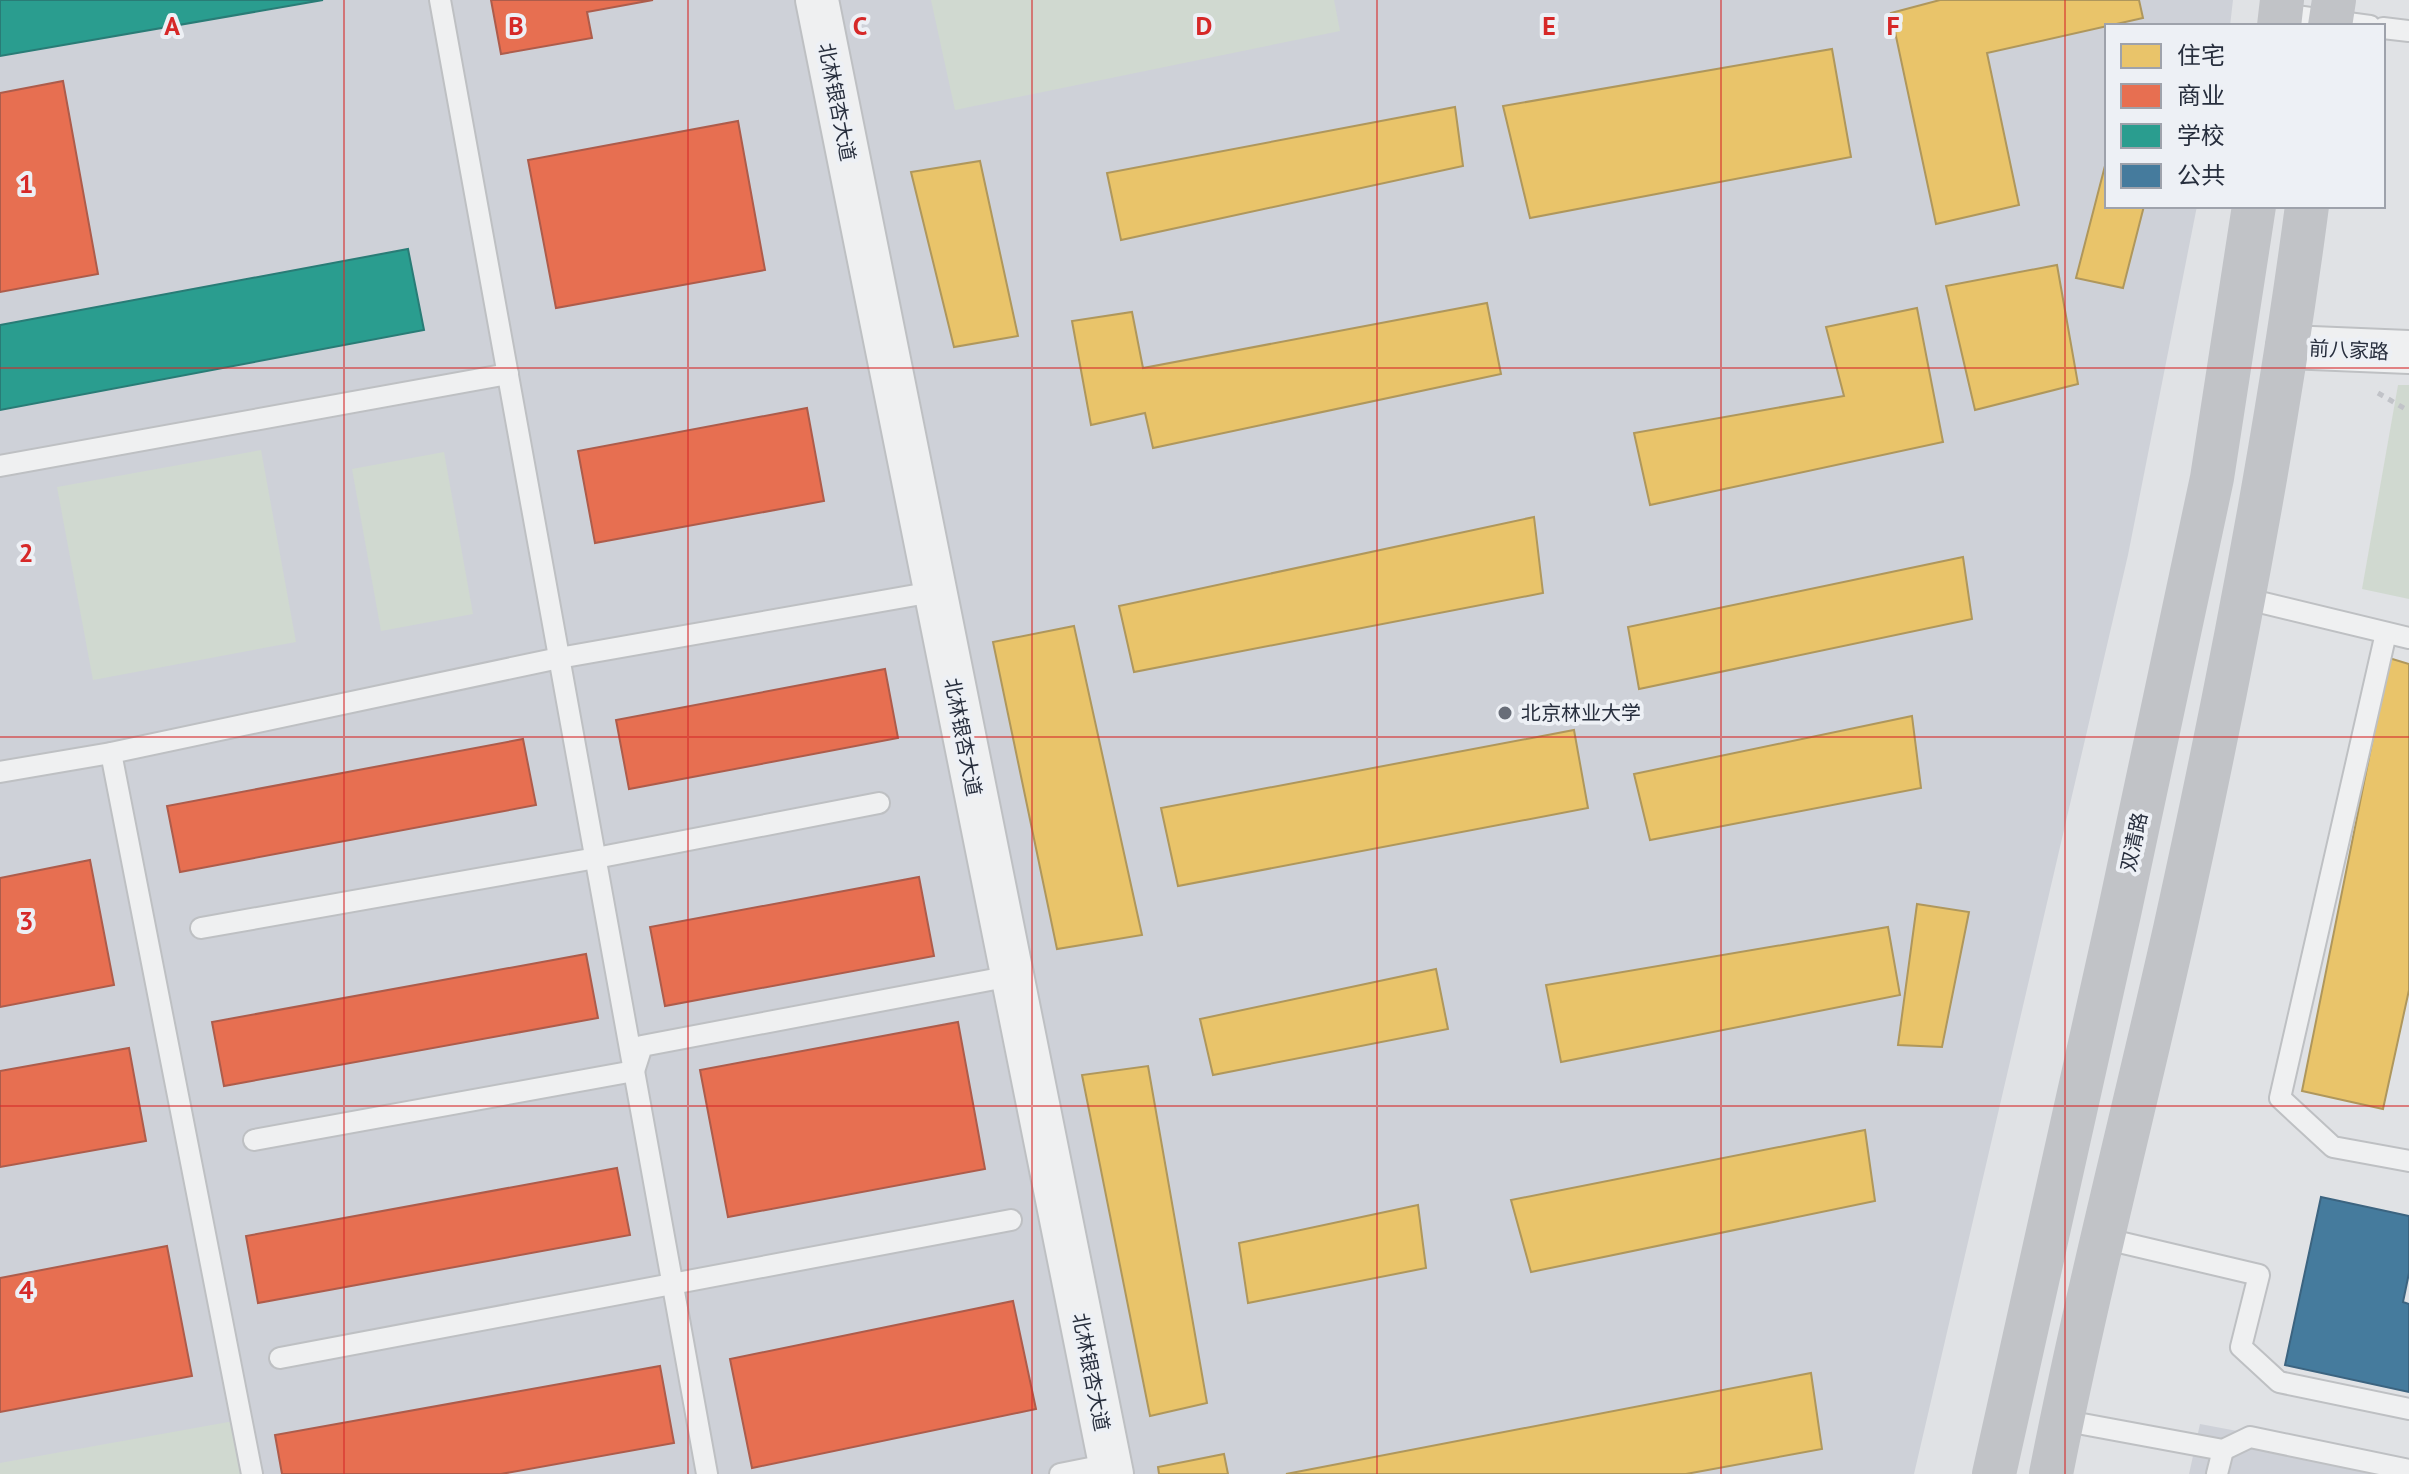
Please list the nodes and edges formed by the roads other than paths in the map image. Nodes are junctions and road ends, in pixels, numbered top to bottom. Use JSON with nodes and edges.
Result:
{"nodes":[{"id":1,"x":440,"y":0,"type":"edge"},
{"id":2,"x":817,"y":0,"type":"edge"},
{"id":3,"x":2281,"y":13,"type":"edge"},
{"id":4,"x":2341,"y":18,"type":"edge"},
{"id":5,"x":2385,"y":28,"type":"edge"},
{"id":6,"x":2409,"y":31,"type":"edge"},
{"id":7,"x":2254,"y":208,"type":"edge"},
{"id":8,"x":2307,"y":208,"type":"edge"},
{"id":9,"x":2288,"y":347,"type":"junction"},
{"id":10,"x":2409,"y":352,"type":"edge"},
{"id":11,"x":508,"y":374,"type":"junction"},
{"id":12,"x":0,"y":466,"type":"edge"},
{"id":13,"x":933,"y":592,"type":"junction"},
{"id":14,"x":2243,"y":598,"type":"junction"},
{"id":15,"x":2386,"y":633,"type":"junction"},
{"id":16,"x":2409,"y":638,"type":"edge"},
{"id":17,"x":559,"y":658,"type":"junction"},
{"id":18,"x":111,"y":753,"type":"junction"},
{"id":19,"x":0,"y":772,"type":"edge"},
{"id":20,"x":879,"y":803,"type":"dead end"},
{"id":21,"x":596,"y":858,"type":"junction"},
{"id":22,"x":201,"y":928,"type":"dead end"},
{"id":23,"x":1011,"y":976,"type":"junction"},
{"id":24,"x":634,"y":1071,"type":"junction"},
{"id":25,"x":254,"y":1140,"type":"dead end"},
{"id":26,"x":2409,"y":1161,"type":"edge"},
{"id":27,"x":1011,"y":1220,"type":"dead end"},
{"id":28,"x":2102,"y":1238,"type":"junction"},
{"id":29,"x":673,"y":1285,"type":"junction"},
{"id":30,"x":280,"y":1358,"type":"dead end"},
{"id":31,"x":2409,"y":1409,"type":"edge"},
{"id":32,"x":2061,"y":1420,"type":"junction"},
{"id":33,"x":2223,"y":1450,"type":"junction"},
{"id":34,"x":1111,"y":1469,"type":"edge"},
{"id":35,"x":2409,"y":1470,"type":"edge"},
{"id":36,"x":252,"y":1474,"type":"edge"},
{"id":37,"x":707,"y":1474,"type":"edge"},
{"id":38,"x":1060,"y":1474,"type":"edge"},
{"id":39,"x":1994,"y":1474,"type":"edge"},
{"id":40,"x":2051,"y":1474,"type":"edge"},
{"id":41,"x":2217,"y":1474,"type":"edge"}],
"edges":[{"from":1,"to":11,"type":"lane"},
{"from":2,"to":13,"type":"street","name":"北林银杏大道"},
{"from":3,"to":4,"type":"lane"},
{"from":5,"to":6,"type":"lane"},
{"from":7,"to":39,"type":"main road","name":"双清路"},
{"from":8,"to":9,"type":"main road"},
{"from":9,"to":10,"type":"street","name":"前八家路"},
{"from":9,"to":14,"type":"main road"},
{"from":11,"to":12,"type":"lane"},
{"from":11,"to":17,"type":"lane"},
{"from":13,"to":17,"type":"lane"},
{"from":13,"to":23,"type":"street","name":"北林银杏大道"},
{"from":14,"to":15,"type":"lane"},
{"from":14,"to":28,"type":"main road"},
{"from":15,"to":16,"type":"lane"},
{"from":15,"to":26,"type":"lane"},
{"from":17,"to":18,"type":"lane"},
{"from":17,"to":21,"type":"lane"},
{"from":18,"to":19,"type":"lane"},
{"from":18,"to":36,"type":"lane"},
{"from":20,"to":21,"type":"lane"},
{"from":21,"to":22,"type":"lane"},
{"from":21,"to":24,"type":"lane"},
{"from":23,"to":24,"type":"lane"},
{"from":23,"to":34,"type":"street","name":"北林银杏大道"},
{"from":24,"to":25,"type":"lane"},
{"from":24,"to":29,"type":"lane"},
{"from":27,"to":29,"type":"lane"},
{"from":28,"to":31,"type":"lane"},
{"from":28,"to":32,"type":"main road"},
{"from":29,"to":30,"type":"lane"},
{"from":29,"to":37,"type":"lane"},
{"from":32,"to":33,"type":"lane"},
{"from":32,"to":40,"type":"main road"},
{"from":33,"to":35,"type":"lane"},
{"from":33,"to":41,"type":"lane"},
{"from":34,"to":38,"type":"lane"}]}
